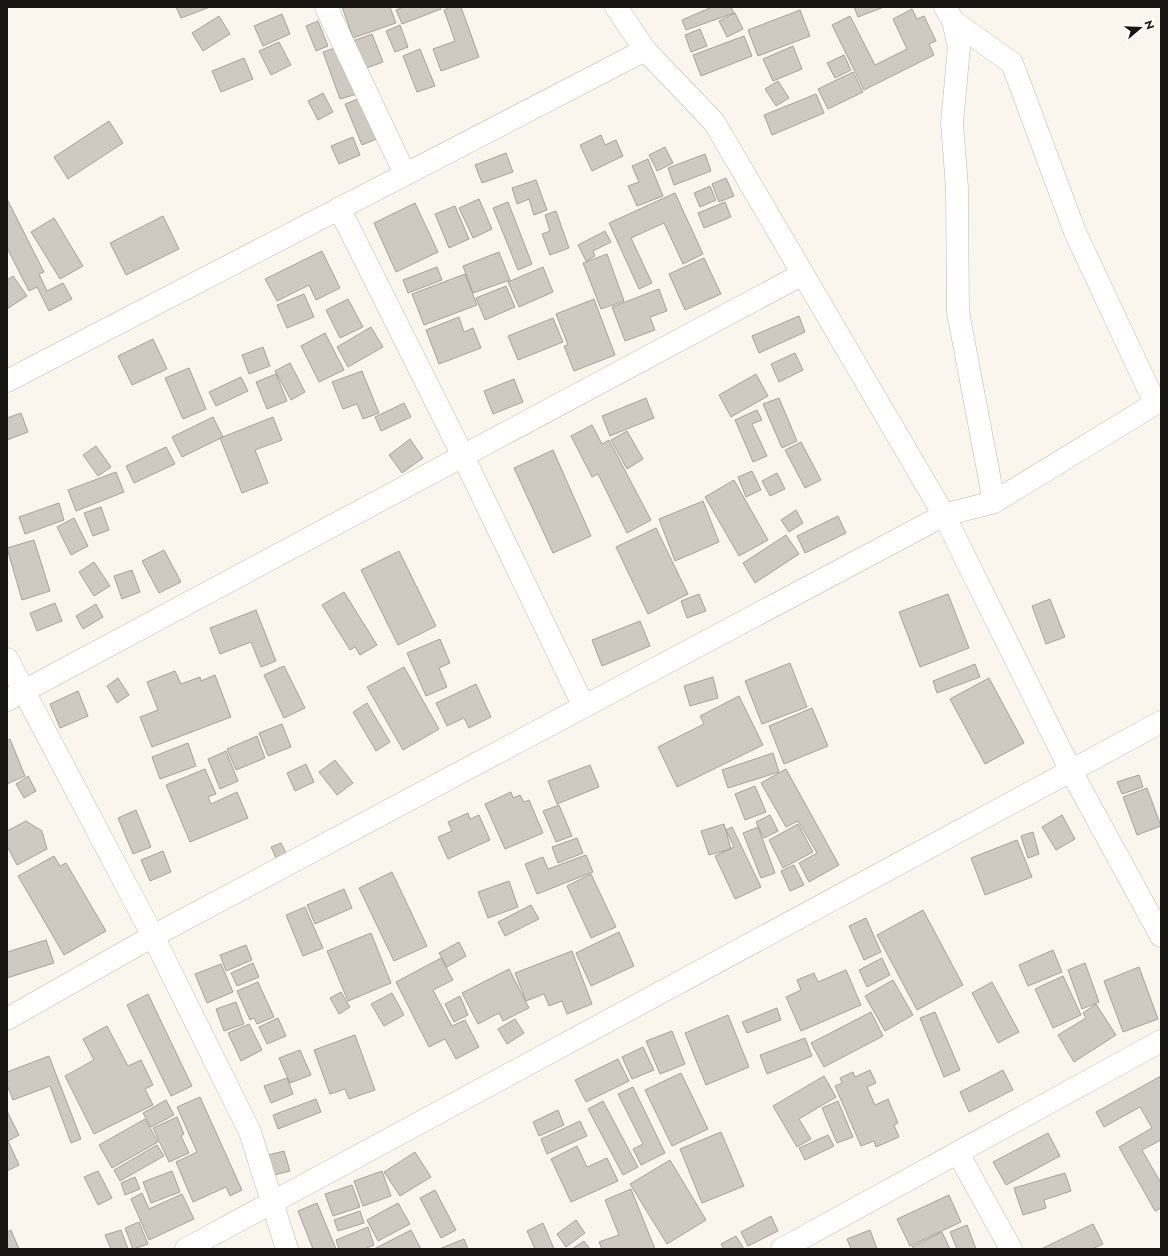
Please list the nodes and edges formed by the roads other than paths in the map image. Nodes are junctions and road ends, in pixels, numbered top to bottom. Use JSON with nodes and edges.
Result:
{"nodes":[{"id":1,"x":326,"y":7,"type":"edge"},
{"id":2,"x":616,"y":7,"type":"edge"},
{"id":3,"x":949,"y":14,"type":"edge"},
{"id":4,"x":645,"y":50,"type":"junction"},
{"id":5,"x":405,"y":174,"type":"junction"},
{"id":6,"x":339,"y":208,"type":"junction"},
{"id":7,"x":801,"y":274,"type":"junction"},
{"id":8,"x":7,"y":381,"type":"edge"},
{"id":9,"x":1158,"y":402,"type":"edge"},
{"id":10,"x":463,"y":456,"type":"junction"},
{"id":11,"x":994,"y":502,"type":"junction"},
{"id":12,"x":944,"y":515,"type":"junction"},
{"id":13,"x":7,"y":659,"type":"edge"},
{"id":14,"x":16,"y":696,"type":"edge"},
{"id":15,"x":584,"y":707,"type":"junction"},
{"id":16,"x":1161,"y":722,"type":"edge"},
{"id":17,"x":1071,"y":771,"type":"junction"},
{"id":18,"x":154,"y":936,"type":"junction"},
{"id":19,"x":1161,"y":936,"type":"edge"},
{"id":20,"x":7,"y":1018,"type":"edge"},
{"id":21,"x":1161,"y":1041,"type":"edge"},
{"id":22,"x":958,"y":1152,"type":"junction"},
{"id":23,"x":273,"y":1202,"type":"junction"},
{"id":24,"x":186,"y":1249,"type":"edge"},
{"id":25,"x":287,"y":1249,"type":"edge"},
{"id":26,"x":782,"y":1249,"type":"edge"},
{"id":27,"x":1011,"y":1249,"type":"edge"}],
"edges":[{"from":1,"to":5,"type":"street"},
{"from":2,"to":4,"type":"street"},
{"from":3,"to":9,"type":"street"},
{"from":3,"to":11,"type":"street"},
{"from":4,"to":5,"type":"street"},
{"from":4,"to":7,"type":"street"},
{"from":5,"to":6,"type":"street"},
{"from":6,"to":8,"type":"street"},
{"from":6,"to":10,"type":"street"},
{"from":7,"to":10,"type":"street"},
{"from":7,"to":12,"type":"street"},
{"from":9,"to":11,"type":"street"},
{"from":10,"to":14,"type":"street"},
{"from":10,"to":15,"type":"street"},
{"from":11,"to":12,"type":"street"},
{"from":12,"to":15,"type":"street"},
{"from":12,"to":17,"type":"street"},
{"from":13,"to":14,"type":"street"},
{"from":14,"to":18,"type":"street"},
{"from":15,"to":18,"type":"street"},
{"from":16,"to":17,"type":"street"},
{"from":17,"to":19,"type":"street"},
{"from":17,"to":23,"type":"street"},
{"from":18,"to":20,"type":"street"},
{"from":18,"to":23,"type":"street"},
{"from":21,"to":22,"type":"street"},
{"from":22,"to":26,"type":"street"},
{"from":22,"to":27,"type":"street"},
{"from":23,"to":24,"type":"street"},
{"from":23,"to":25,"type":"street"}]}
